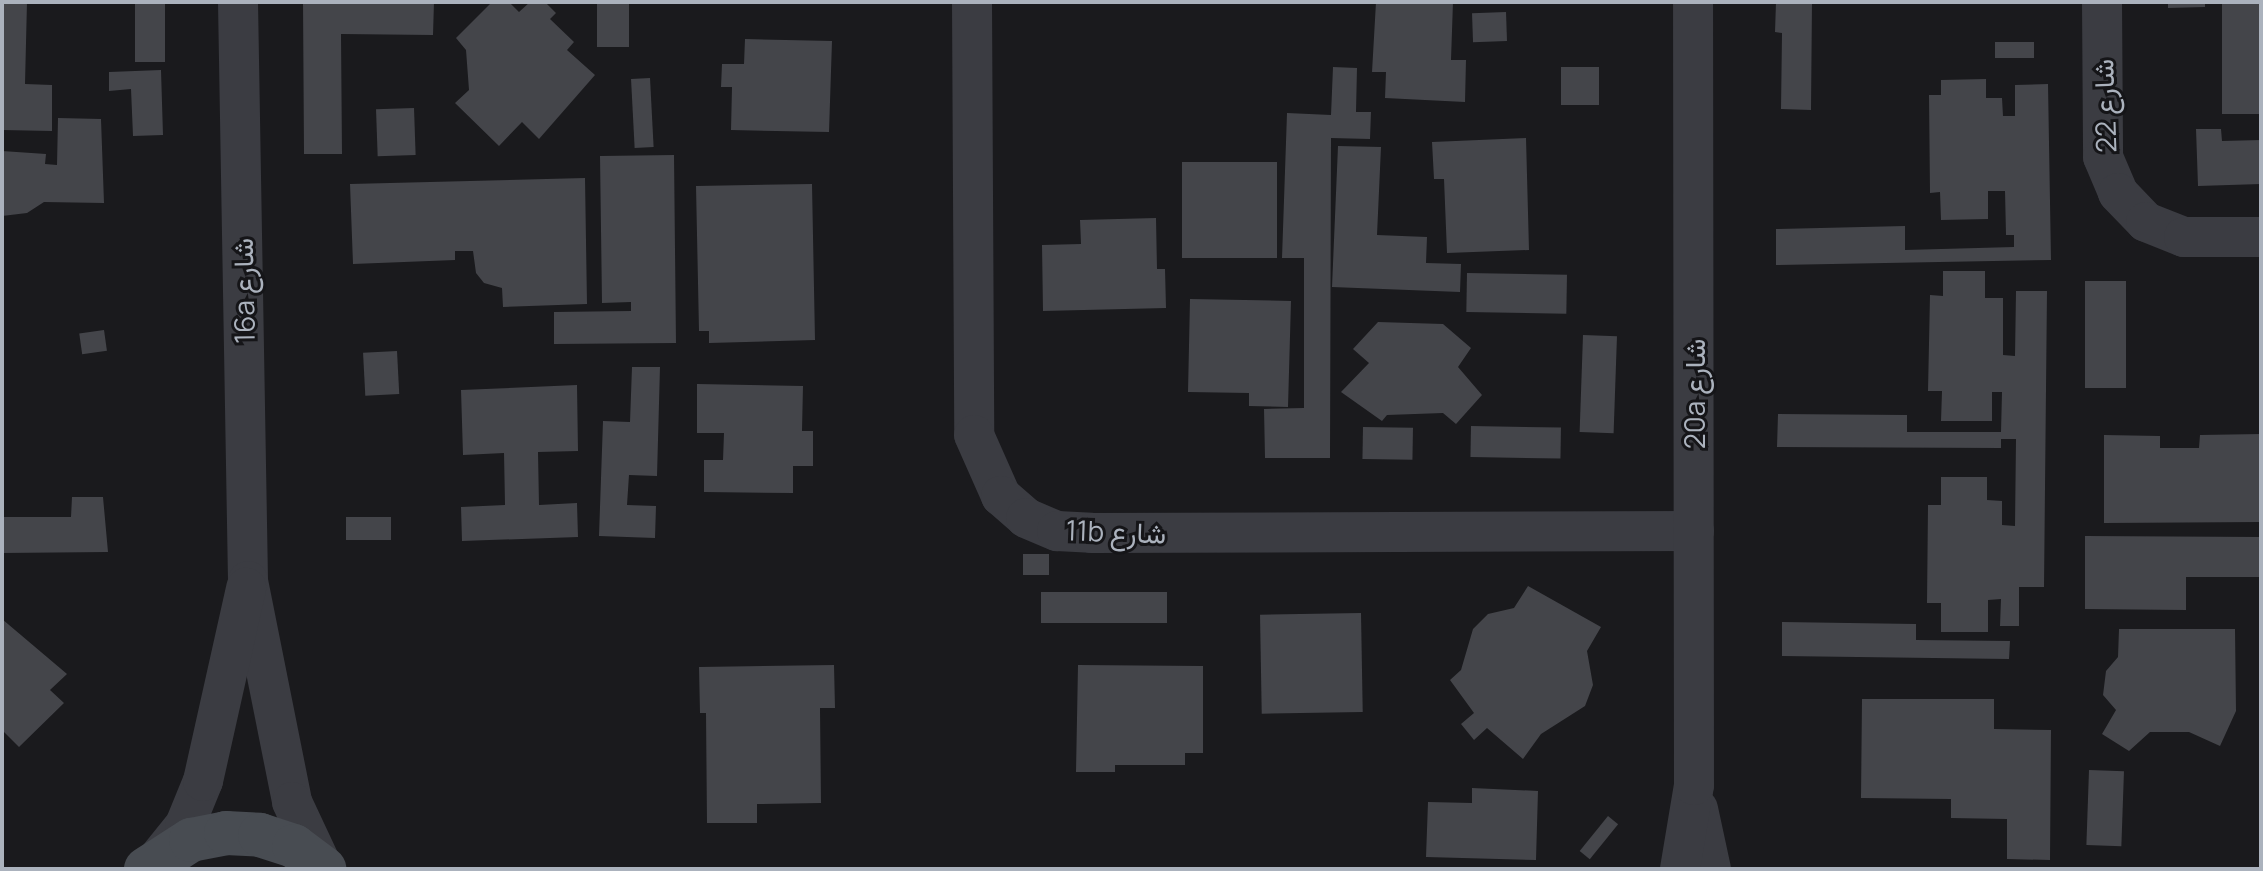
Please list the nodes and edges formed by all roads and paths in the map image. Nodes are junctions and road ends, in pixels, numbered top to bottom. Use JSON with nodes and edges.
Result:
{"nodes":[{"id":1,"x":238,"y":2,"type":"edge"},
{"id":2,"x":972,"y":2,"type":"edge"},
{"id":3,"x":1693,"y":2,"type":"edge"},
{"id":4,"x":2102,"y":2,"type":"edge"},
{"id":5,"x":2261,"y":237,"type":"edge"},
{"id":6,"x":1694,"y":531,"type":"junction"},
{"id":7,"x":248,"y":581,"type":"junction"},
{"id":8,"x":1694,"y":785,"type":"junction"},
{"id":9,"x":153,"y":862,"type":"edge"},
{"id":10,"x":323,"y":868,"type":"edge"},
{"id":11,"x":1680,"y":869,"type":"edge"},
{"id":12,"x":1711,"y":869,"type":"edge"}],
"edges":[{"from":1,"to":7,"type":"street","name":"16a شارع"},
{"from":2,"to":6,"type":"street","name":"11b شارع"},
{"from":3,"to":6,"type":"street","name":"20a شارع"},
{"from":4,"to":5,"type":"street","name":"شارع 22"},
{"from":6,"to":8,"type":"street","name":"20a شارع"},
{"from":7,"to":9,"type":"street","name":"16a شارع"},
{"from":7,"to":10,"type":"street","name":"16a شارع"},
{"from":8,"to":11,"type":"street","name":"20a شارع"},
{"from":8,"to":12,"type":"street","name":"20a شارع"},
{"from":9,"to":10,"type":"street"}]}
